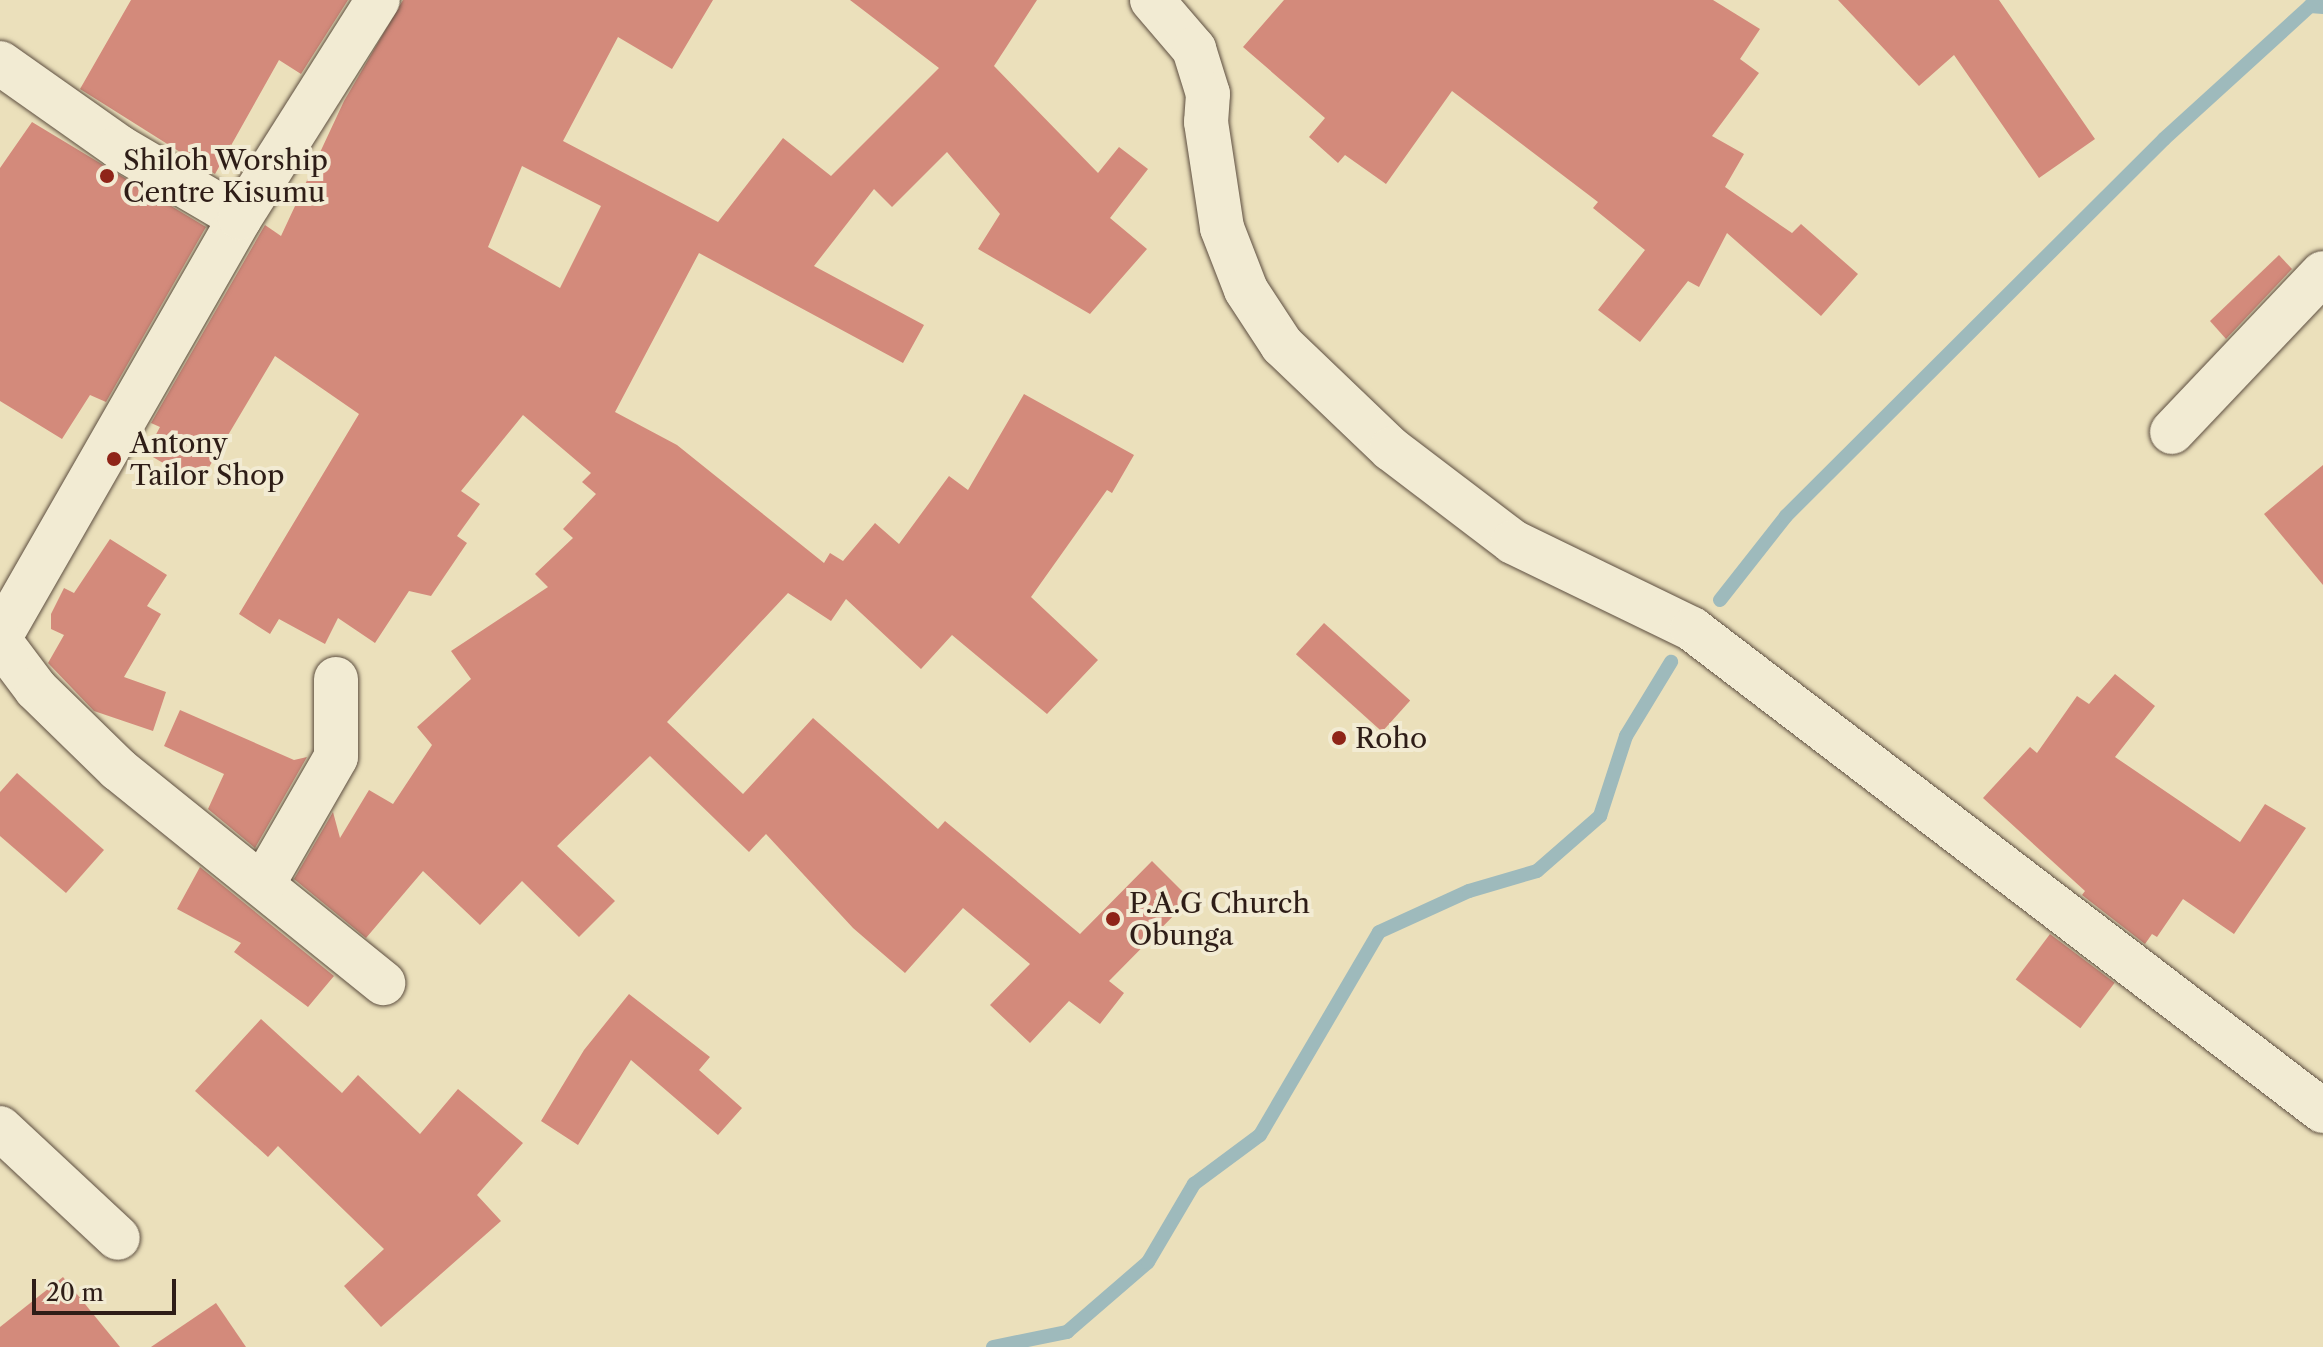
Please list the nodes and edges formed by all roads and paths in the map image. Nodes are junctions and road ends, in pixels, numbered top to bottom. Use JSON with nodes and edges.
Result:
{"nodes":[{"id":1,"x":378,"y":0,"type":"edge"},
{"id":2,"x":1152,"y":0,"type":"edge"},
{"id":3,"x":0,"y":63,"type":"edge"},
{"id":4,"x":240,"y":218,"type":"junction"},
{"id":5,"x":2323,"y":273,"type":"edge"},
{"id":6,"x":2172,"y":432,"type":"dead end"},
{"id":7,"x":0,"y":639,"type":"edge"},
{"id":8,"x":336,"y":679,"type":"dead end"},
{"id":9,"x":263,"y":884,"type":"junction"},
{"id":10,"x":383,"y":983,"type":"dead end"},
{"id":11,"x":2323,"y":1111,"type":"edge"},
{"id":12,"x":0,"y":1128,"type":"edge"},
{"id":13,"x":118,"y":1238,"type":"dead end"}],
"edges":[{"from":1,"to":4,"type":"street"},
{"from":2,"to":11,"type":"street"},
{"from":3,"to":4,"type":"street"},
{"from":4,"to":7,"type":"street"},
{"from":5,"to":6,"type":"street"},
{"from":7,"to":9,"type":"street"},
{"from":8,"to":9,"type":"street"},
{"from":9,"to":10,"type":"street"},
{"from":12,"to":13,"type":"street"}]}
